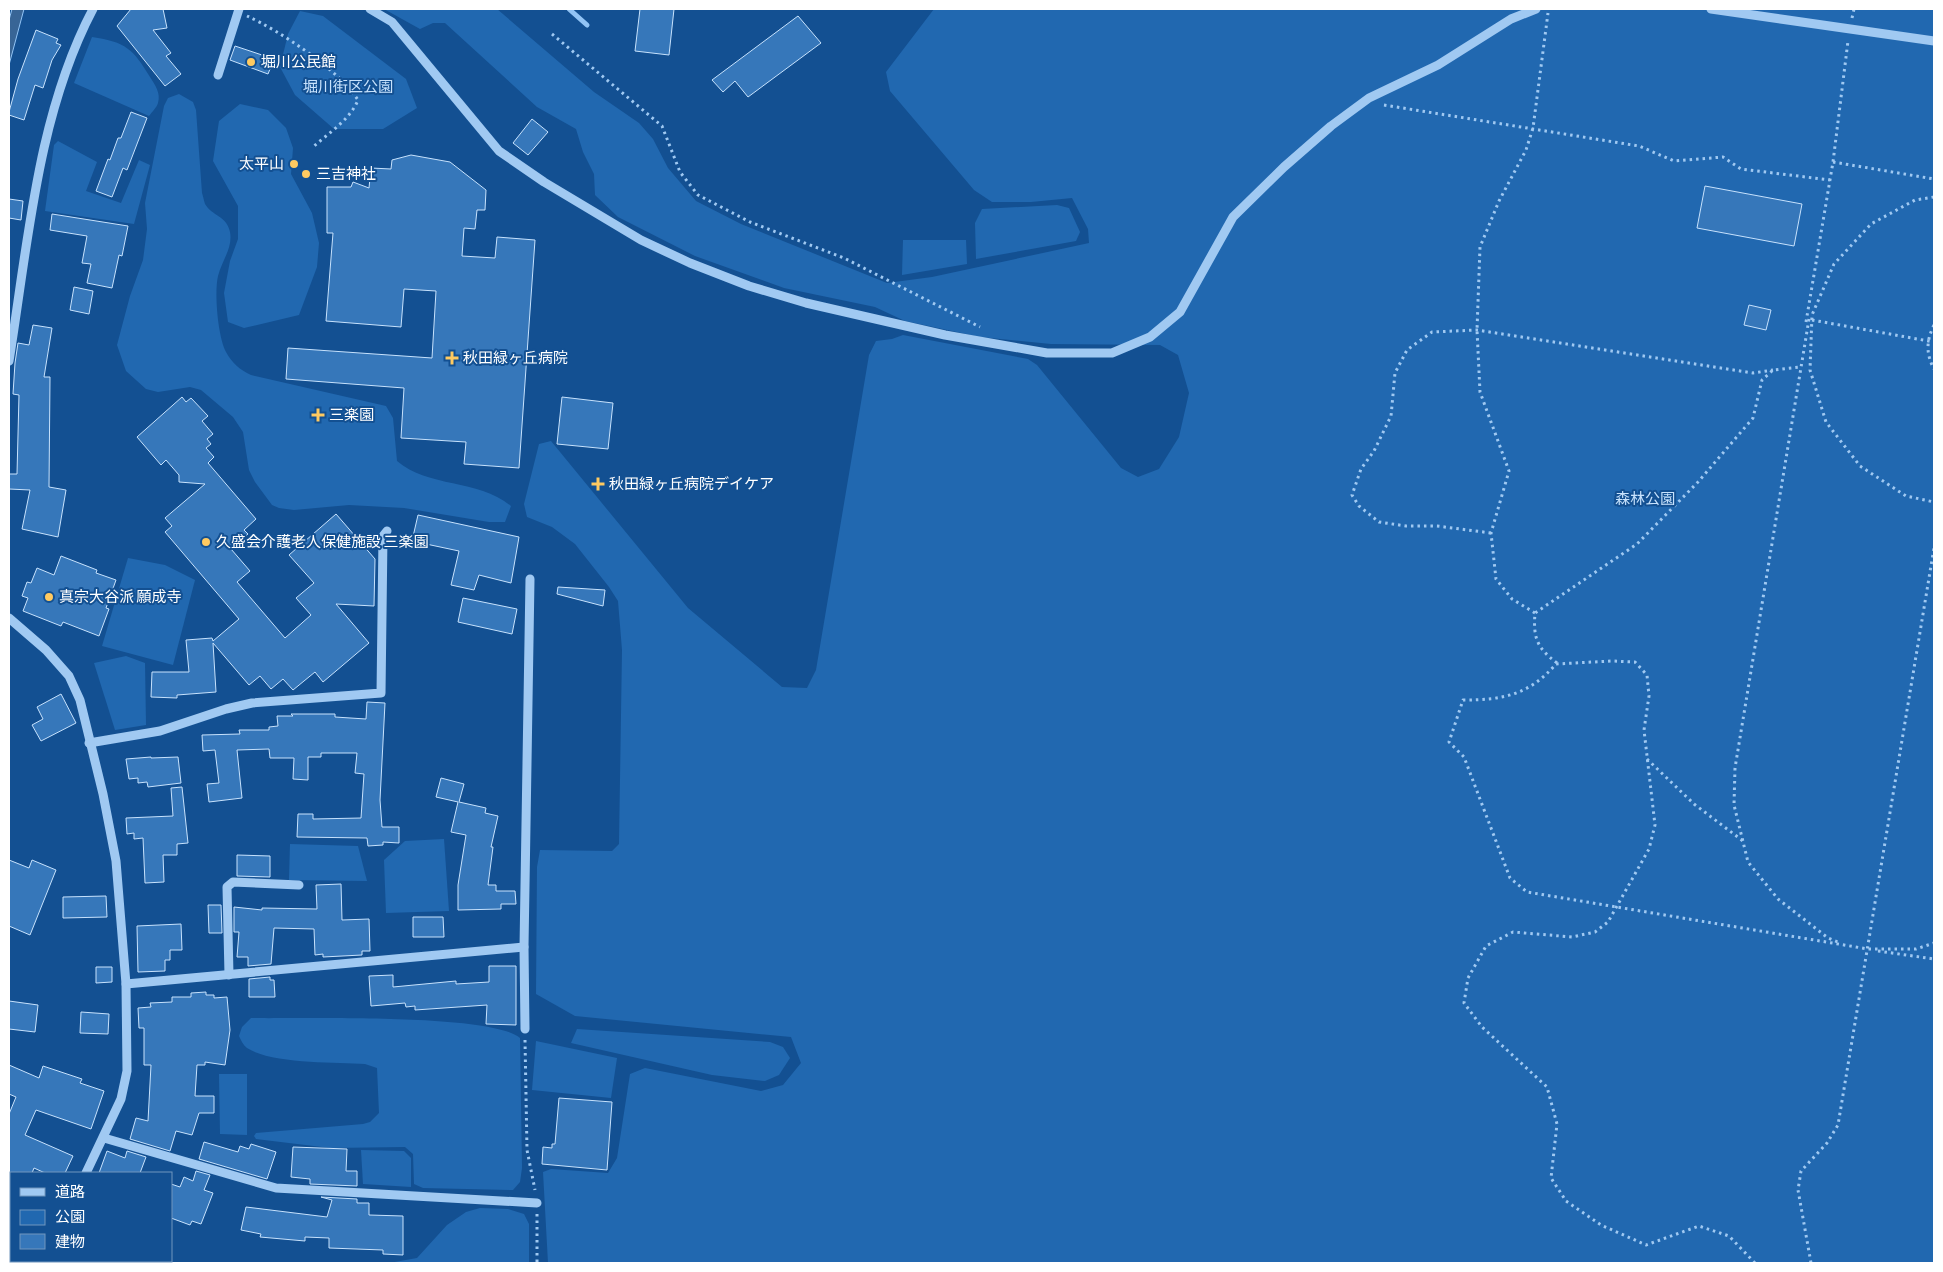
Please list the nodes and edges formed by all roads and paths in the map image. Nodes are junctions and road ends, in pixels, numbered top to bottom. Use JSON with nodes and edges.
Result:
{"nodes":[{"id":1,"x":93,"y":9,"type":"edge"},
{"id":2,"x":370,"y":9,"type":"edge"},
{"id":3,"x":1536,"y":9,"type":"edge"},
{"id":4,"x":1549,"y":9,"type":"edge"},
{"id":5,"x":1711,"y":9,"type":"edge"},
{"id":6,"x":239,"y":10,"type":"edge"},
{"id":7,"x":1850,"y":28,"type":"junction"},
{"id":8,"x":552,"y":34,"type":"dead end"},
{"id":9,"x":1934,"y":41,"type":"edge"},
{"id":10,"x":218,"y":75,"type":"dead end"},
{"id":11,"x":1369,"y":98,"type":"junction"},
{"id":12,"x":1533,"y":128,"type":"junction"},
{"id":13,"x":312,"y":148,"type":"dead end"},
{"id":14,"x":1833,"y":162,"type":"junction"},
{"id":15,"x":1934,"y":179,"type":"edge"},
{"id":16,"x":1830,"y":180,"type":"junction"},
{"id":17,"x":1934,"y":196,"type":"edge"},
{"id":18,"x":1810,"y":320,"type":"junction"},
{"id":19,"x":1934,"y":325,"type":"edge"},
{"id":20,"x":1477,"y":330,"type":"junction"},
{"id":21,"x":989,"y":332,"type":"dead end"},
{"id":22,"x":1928,"y":341,"type":"junction"},
{"id":23,"x":1934,"y":342,"type":"edge"},
{"id":24,"x":9,"y":360,"type":"edge"},
{"id":25,"x":1800,"y":367,"type":"junction"},
{"id":26,"x":1934,"y":369,"type":"edge"},
{"id":27,"x":1773,"y":370,"type":"junction"},
{"id":28,"x":1934,"y":502,"type":"edge"},
{"id":29,"x":387,"y":531,"type":"dead end"},
{"id":30,"x":1491,"y":533,"type":"junction"},
{"id":31,"x":1934,"y":548,"type":"edge"},
{"id":32,"x":530,"y":579,"type":"dead end"},
{"id":33,"x":1535,"y":613,"type":"junction"},
{"id":34,"x":9,"y":618,"type":"edge"},
{"id":35,"x":1557,"y":664,"type":"junction"},
{"id":36,"x":89,"y":743,"type":"junction"},
{"id":37,"x":1647,"y":758,"type":"junction"},
{"id":38,"x":1743,"y":841,"type":"junction"},
{"id":39,"x":299,"y":885,"type":"dead end"},
{"id":40,"x":1616,"y":907,"type":"junction"},
{"id":41,"x":1934,"y":943,"type":"edge"},
{"id":42,"x":524,"y":948,"type":"junction"},
{"id":43,"x":1868,"y":949,"type":"junction"},
{"id":44,"x":1934,"y":960,"type":"edge"},
{"id":45,"x":229,"y":975,"type":"junction"},
{"id":46,"x":126,"y":984,"type":"junction"},
{"id":47,"x":525,"y":1029,"type":"joint"},
{"id":48,"x":104,"y":1138,"type":"junction"},
{"id":49,"x":87,"y":1172,"type":"edge"},
{"id":50,"x":537,"y":1203,"type":"junction"},
{"id":51,"x":537,"y":1263,"type":"edge"},
{"id":52,"x":1755,"y":1263,"type":"edge"},
{"id":53,"x":1810,"y":1263,"type":"edge"}],
"edges":[{"from":1,"to":24,"type":"street"},
{"from":2,"to":11,"type":"street"},
{"from":3,"to":11,"type":"street"},
{"from":4,"to":12,"type":"path"},
{"from":5,"to":7,"type":"street"},
{"from":6,"to":10,"type":"street"},
{"from":6,"to":13,"type":"path"},
{"from":7,"to":9,"type":"street"},
{"from":7,"to":14,"type":"path"},
{"from":8,"to":21,"type":"path"},
{"from":11,"to":12,"type":"path"},
{"from":12,"to":16,"type":"path"},
{"from":12,"to":20,"type":"path"},
{"from":14,"to":15,"type":"path"},
{"from":14,"to":16,"type":"path"},
{"from":16,"to":18,"type":"path"},
{"from":17,"to":18,"type":"path"},
{"from":18,"to":22,"type":"path"},
{"from":18,"to":25,"type":"path"},
{"from":18,"to":28,"type":"path"},
{"from":19,"to":22,"type":"path"},
{"from":20,"to":27,"type":"path"},
{"from":20,"to":30,"type":"path"},
{"from":20,"to":30,"type":"path"},
{"from":22,"to":23,"type":"path"},
{"from":22,"to":26,"type":"path"},
{"from":25,"to":27,"type":"path"},
{"from":25,"to":38,"type":"path"},
{"from":27,"to":33,"type":"path"},
{"from":29,"to":36,"type":"street"},
{"from":30,"to":33,"type":"path"},
{"from":31,"to":43,"type":"path"},
{"from":32,"to":42,"type":"street"},
{"from":33,"to":35,"type":"path"},
{"from":34,"to":36,"type":"street"},
{"from":35,"to":37,"type":"path"},
{"from":35,"to":40,"type":"path"},
{"from":36,"to":46,"type":"street"},
{"from":37,"to":38,"type":"path"},
{"from":37,"to":40,"type":"path"},
{"from":38,"to":43,"type":"path"},
{"from":39,"to":45,"type":"street"},
{"from":40,"to":43,"type":"path"},
{"from":40,"to":52,"type":"path"},
{"from":41,"to":43,"type":"path"},
{"from":42,"to":45,"type":"street"},
{"from":42,"to":47,"type":"street"},
{"from":43,"to":44,"type":"path"},
{"from":43,"to":53,"type":"path"},
{"from":45,"to":46,"type":"street"},
{"from":46,"to":48,"type":"street"},
{"from":47,"to":50,"type":"path"},
{"from":48,"to":49,"type":"street"},
{"from":48,"to":50,"type":"street"},
{"from":50,"to":51,"type":"path"}]}
